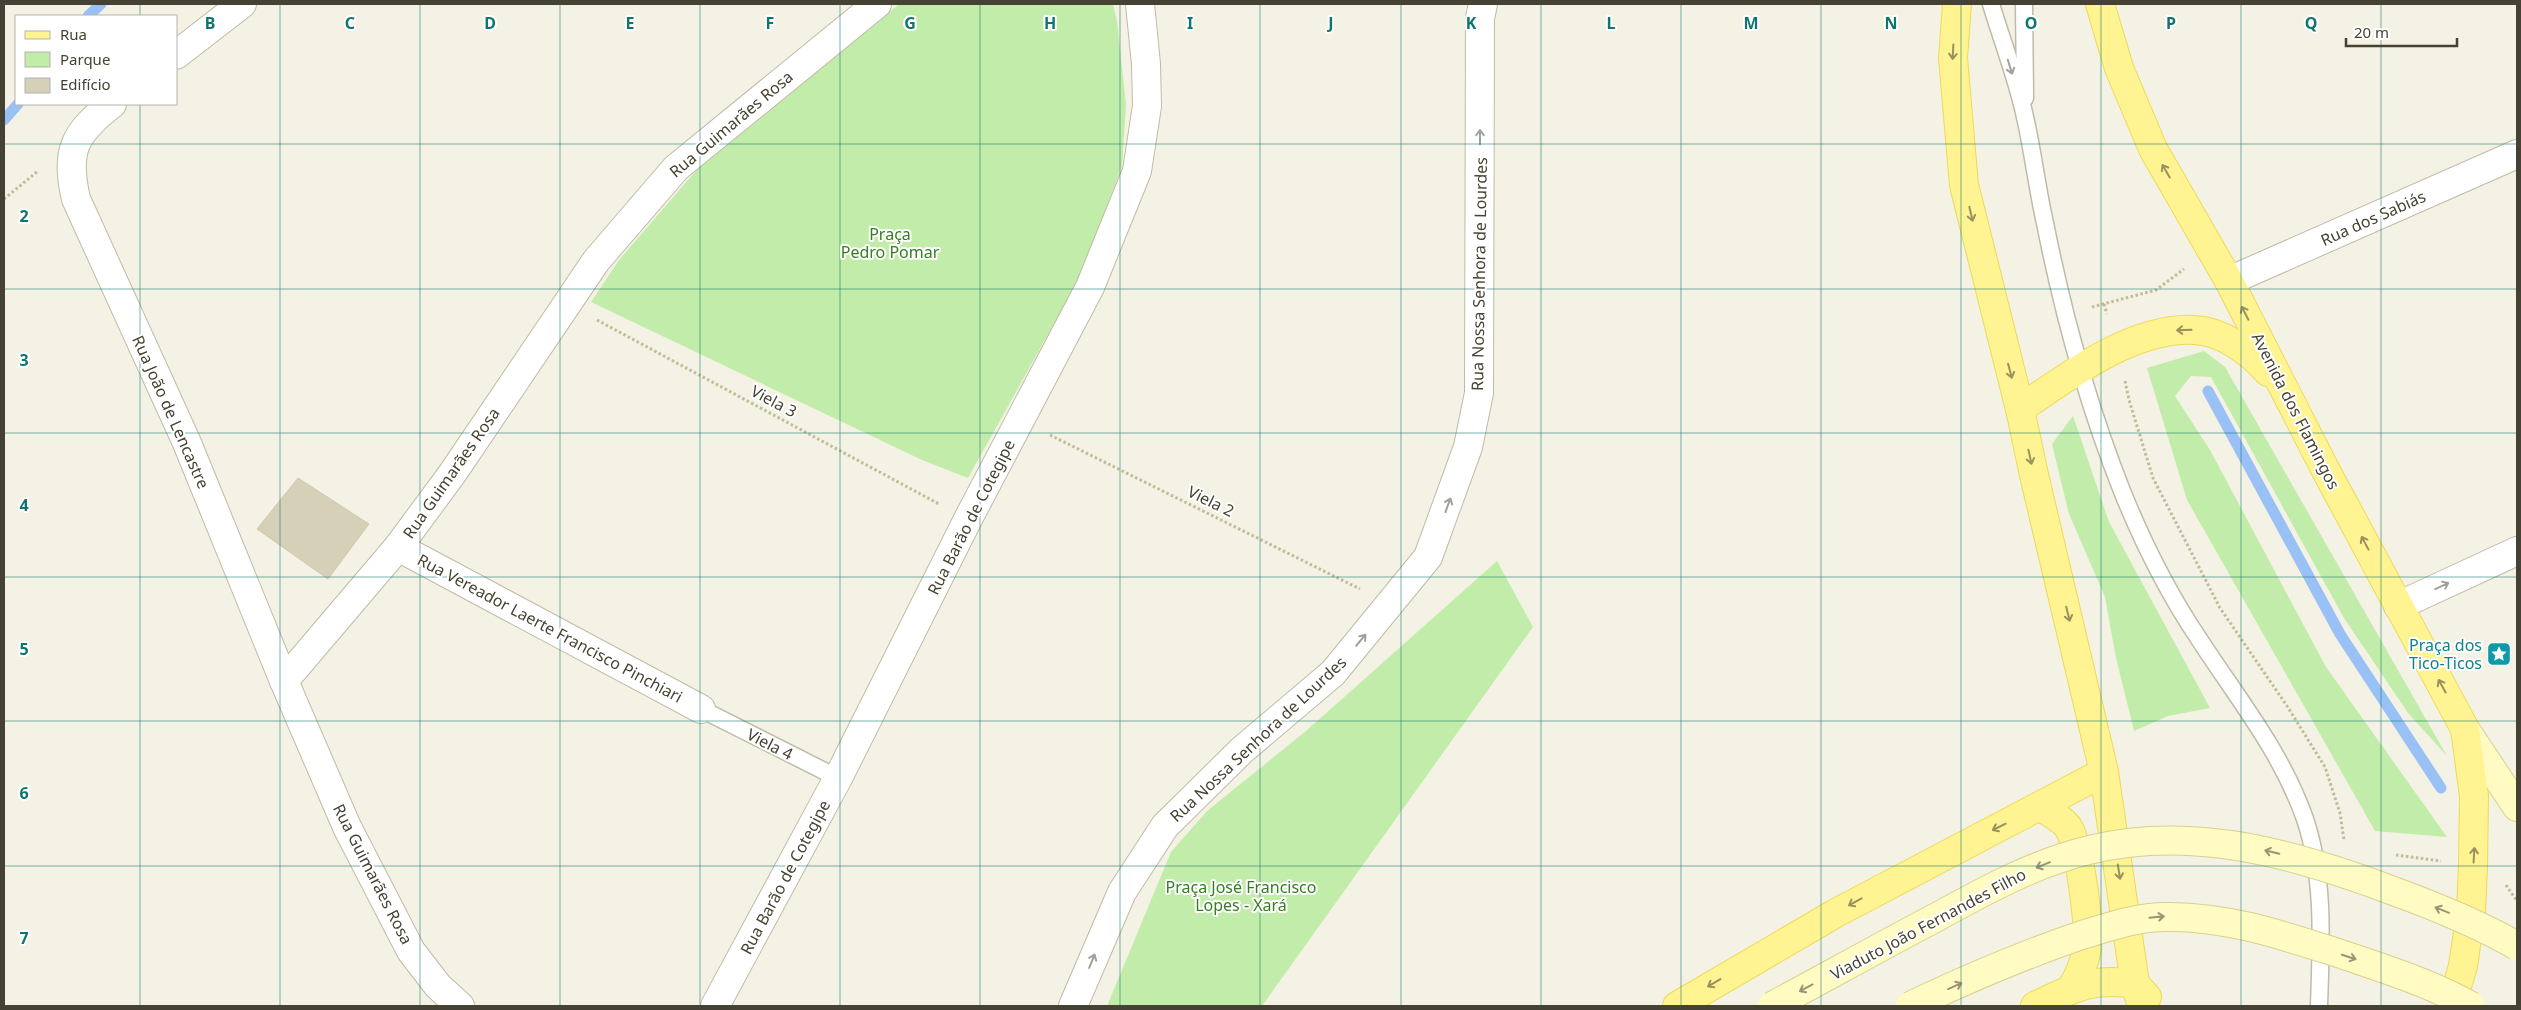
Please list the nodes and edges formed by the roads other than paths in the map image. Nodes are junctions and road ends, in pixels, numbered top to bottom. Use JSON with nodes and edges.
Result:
{"nodes":[{"id":1,"x":242,"y":4,"type":"edge"},
{"id":2,"x":877,"y":4,"type":"edge"},
{"id":3,"x":1140,"y":4,"type":"edge"},
{"id":4,"x":1483,"y":4,"type":"edge"},
{"id":5,"x":1957,"y":4,"type":"edge"},
{"id":6,"x":1991,"y":4,"type":"edge"},
{"id":7,"x":2024,"y":4,"type":"edge"},
{"id":8,"x":2099,"y":10,"type":"edge"},
{"id":9,"x":178,"y":53,"type":"edge"},
{"id":10,"x":111,"y":105,"type":"edge"},
{"id":11,"x":2025,"y":115,"type":"junction"},
{"id":12,"x":2517,"y":154,"type":"edge"},
{"id":13,"x":2229,"y":281,"type":"junction"},
{"id":14,"x":2079,"y":369,"type":"junction"},
{"id":15,"x":2283,"y":388,"type":"junction"},
{"id":16,"x":2020,"y":409,"type":"junction"},
{"id":17,"x":398,"y":547,"type":"junction"},
{"id":18,"x":2517,"y":551,"type":"edge"},
{"id":19,"x":2398,"y":606,"type":"junction"},
{"id":20,"x":284,"y":681,"type":"junction"},
{"id":21,"x":701,"y":709,"type":"joint"},
{"id":22,"x":2465,"y":729,"type":"junction"},
{"id":23,"x":2104,"y":772,"type":"junction"},
{"id":24,"x":838,"y":778,"type":"junction"},
{"id":25,"x":2516,"y":804,"type":"edge"},
{"id":26,"x":2040,"y":807,"type":"junction"},
{"id":27,"x":2517,"y":946,"type":"edge"},
{"id":28,"x":2072,"y":989,"type":"junction"},
{"id":29,"x":2139,"y":995,"type":"edge"},
{"id":30,"x":460,"y":1006,"type":"edge"},
{"id":31,"x":715,"y":1006,"type":"edge"},
{"id":32,"x":1073,"y":1006,"type":"edge"},
{"id":33,"x":1677,"y":1006,"type":"edge"},
{"id":34,"x":1772,"y":1006,"type":"edge"},
{"id":35,"x":1910,"y":1006,"type":"edge"},
{"id":36,"x":2035,"y":1006,"type":"edge"},
{"id":37,"x":2155,"y":1006,"type":"edge"},
{"id":38,"x":2320,"y":1006,"type":"edge"},
{"id":39,"x":2451,"y":1006,"type":"edge"},
{"id":40,"x":2472,"y":1006,"type":"edge"}],
"edges":[{"from":1,"to":9,"type":"street"},
{"from":2,"to":17,"type":"street","name":"Rua Guimarães Rosa"},
{"from":3,"to":24,"type":"street","name":"Rua Barão de Cotegipe"},
{"from":32,"to":4,"type":"street","name":"Rua Nossa Senhora de Lourdes","one_way":true},
{"from":5,"to":16,"type":"main road","one_way":true},
{"from":6,"to":11,"type":"lane","one_way":true},
{"from":7,"to":11,"type":"lane"},
{"from":13,"to":8,"type":"main road","name":"Avenida dos Flamingos","one_way":true},
{"from":10,"to":20,"type":"street","name":"Rua João de Lencastre"},
{"from":11,"to":14,"type":"lane"},
{"from":12,"to":13,"type":"street","name":"Rua dos Sabiás"},
{"from":15,"to":13,"type":"main road","name":"Avenida dos Flamingos","one_way":true},
{"from":15,"to":14,"type":"main road","one_way":true},
{"from":14,"to":16,"type":"main road"},
{"from":14,"to":38,"type":"lane"},
{"from":19,"to":15,"type":"main road","name":"Avenida dos Flamingos","one_way":true},
{"from":16,"to":23,"type":"main road","one_way":true},
{"from":17,"to":20,"type":"street","name":"Rua Guimarães Rosa"},
{"from":17,"to":21,"type":"street","name":"Rua Vereador Laerte Francisco Pinchiari"},
{"from":19,"to":18,"type":"street","one_way":true},
{"from":22,"to":19,"type":"main road","name":"Avenida dos Flamingos","one_way":true},
{"from":20,"to":30,"type":"street","name":"Rua Guimarães Rosa"},
{"from":21,"to":24,"type":"lane","name":"Viela 4"},
{"from":22,"to":25,"type":"main road","name":"Avenida dos Flamingos"},
{"from":39,"to":22,"type":"main road","one_way":true},
{"from":23,"to":26,"type":"main road"},
{"from":23,"to":29,"type":"main road","one_way":true},
{"from":24,"to":31,"type":"street","name":"Rua Barão de Cotegipe"},
{"from":26,"to":28,"type":"main road"},
{"from":26,"to":33,"type":"main road","one_way":true},
{"from":27,"to":34,"type":"main road","name":"Viaduto João Fernandes Filho","one_way":true,"bridge":true},
{"from":28,"to":29,"type":"main road"},
{"from":28,"to":36,"type":"main road"},
{"from":29,"to":37,"type":"main road"},
{"from":35,"to":40,"type":"main road","one_way":true,"bridge":true}]}
